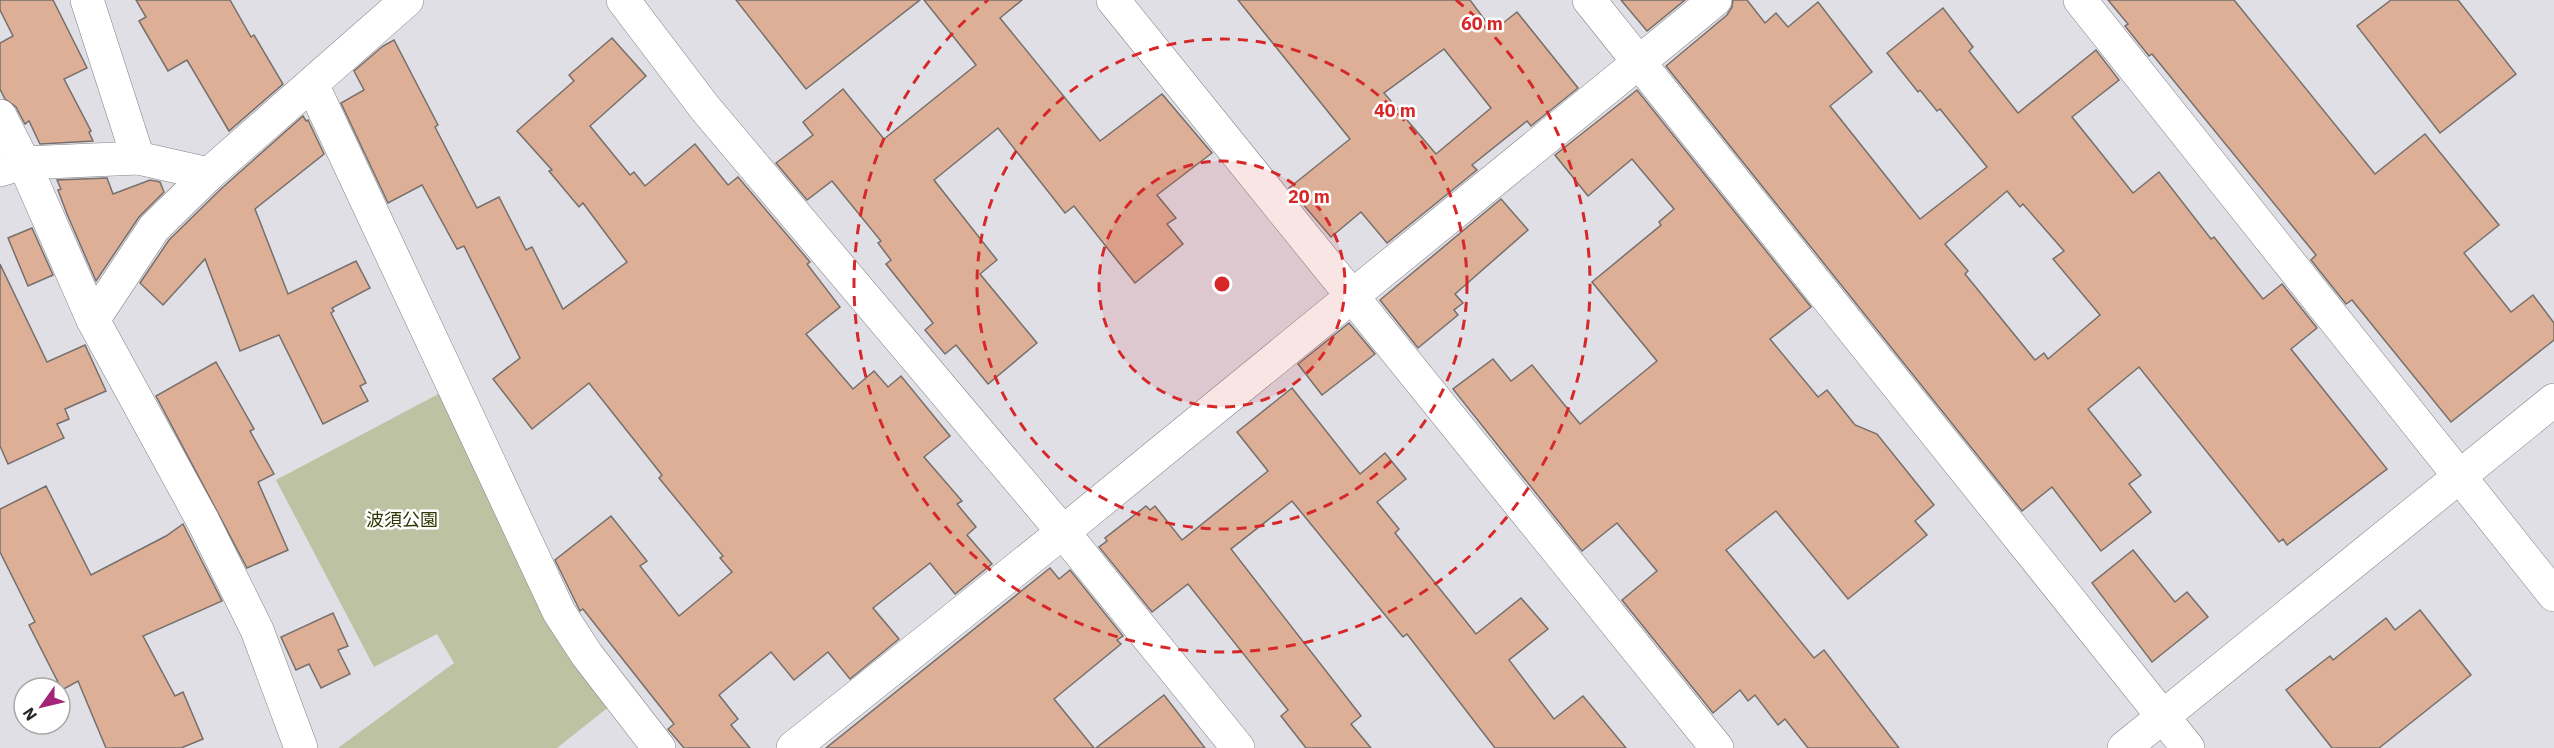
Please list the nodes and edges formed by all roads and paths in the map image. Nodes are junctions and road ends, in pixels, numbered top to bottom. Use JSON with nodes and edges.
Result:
{"nodes":[{"id":1,"x":87,"y":0,"type":"edge"},
{"id":2,"x":407,"y":0,"type":"edge"},
{"id":3,"x":623,"y":0,"type":"edge"},
{"id":4,"x":1113,"y":0,"type":"edge"},
{"id":5,"x":1589,"y":0,"type":"edge"},
{"id":6,"x":1715,"y":0,"type":"edge"},
{"id":7,"x":2080,"y":0,"type":"edge"},
{"id":8,"x":1639,"y":61,"type":"junction"},
{"id":9,"x":312,"y":84,"type":"junction"},
{"id":10,"x":0,"y":116,"type":"edge"},
{"id":11,"x":138,"y":158,"type":"junction"},
{"id":12,"x":12,"y":166,"type":"edge"},
{"id":13,"x":209,"y":174,"type":"junction"},
{"id":14,"x":1351,"y":296,"type":"junction"},
{"id":15,"x":93,"y":320,"type":"junction"},
{"id":16,"x":2554,"y":400,"type":"edge"},
{"id":17,"x":2460,"y":476,"type":"junction"},
{"id":18,"x":1063,"y":532,"type":"junction"},
{"id":19,"x":2554,"y":595,"type":"edge"},
{"id":20,"x":2163,"y":717,"type":"junction"},
{"id":21,"x":301,"y":748,"type":"edge"},
{"id":22,"x":659,"y":748,"type":"edge"},
{"id":23,"x":793,"y":748,"type":"edge"},
{"id":24,"x":1238,"y":748,"type":"edge"},
{"id":25,"x":1717,"y":748,"type":"edge"},
{"id":26,"x":2124,"y":748,"type":"edge"},
{"id":27,"x":2188,"y":748,"type":"edge"}],
"edges":[{"from":1,"to":11,"type":"street"},
{"from":2,"to":9,"type":"street"},
{"from":3,"to":18,"type":"street"},
{"from":4,"to":14,"type":"street"},
{"from":5,"to":8,"type":"street"},
{"from":6,"to":8,"type":"street"},
{"from":7,"to":17,"type":"street"},
{"from":8,"to":14,"type":"street"},
{"from":8,"to":20,"type":"street"},
{"from":9,"to":13,"type":"street"},
{"from":9,"to":22,"type":"street"},
{"from":10,"to":12,"type":"street"},
{"from":11,"to":12,"type":"street"},
{"from":11,"to":13,"type":"street"},
{"from":12,"to":15,"type":"street"},
{"from":13,"to":15,"type":"street"},
{"from":14,"to":18,"type":"street"},
{"from":14,"to":25,"type":"street"},
{"from":15,"to":21,"type":"street"},
{"from":16,"to":17,"type":"street"},
{"from":17,"to":19,"type":"street"},
{"from":17,"to":20,"type":"street"},
{"from":18,"to":23,"type":"street"},
{"from":18,"to":24,"type":"street"},
{"from":20,"to":26,"type":"street"},
{"from":20,"to":27,"type":"street"}]}
